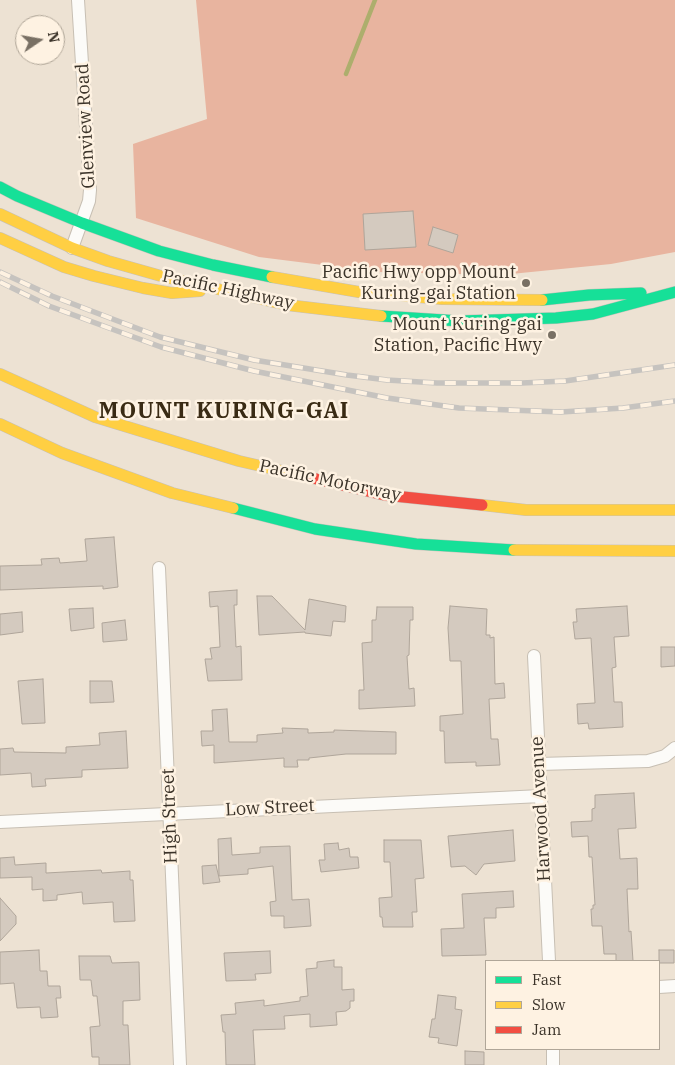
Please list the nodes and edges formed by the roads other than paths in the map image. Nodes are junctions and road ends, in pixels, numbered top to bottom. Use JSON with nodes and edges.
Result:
{"nodes":[{"id":1,"x":78,"y":0,"type":"edge"},
{"id":2,"x":0,"y":187,"type":"edge"},
{"id":3,"x":0,"y":214,"type":"edge"},
{"id":4,"x":82,"y":223,"type":"junction"},
{"id":5,"x":0,"y":238,"type":"edge"},
{"id":6,"x":72,"y":248,"type":"junction"},
{"id":7,"x":54,"y":262,"type":"junction"},
{"id":8,"x":222,"y":290,"type":"junction"},
{"id":9,"x":675,"y":292,"type":"edge"},
{"id":10,"x":0,"y":374,"type":"edge"},
{"id":11,"x":0,"y":424,"type":"edge"},
{"id":12,"x":675,"y":510,"type":"edge"},
{"id":13,"x":675,"y":551,"type":"edge"},
{"id":14,"x":159,"y":568,"type":"dead end"},
{"id":15,"x":534,"y":656,"type":"dead end"},
{"id":16,"x":675,"y":748,"type":"edge"},
{"id":17,"x":539,"y":764,"type":"junction"},
{"id":18,"x":541,"y":796,"type":"junction"},
{"id":19,"x":170,"y":813,"type":"junction"},
{"id":20,"x":0,"y":822,"type":"edge"},
{"id":21,"x":549,"y":960,"type":"edge"},
{"id":22,"x":675,"y":986,"type":"edge"},
{"id":23,"x":660,"y":987,"type":"edge"},
{"id":24,"x":553,"y":1050,"type":"edge"},
{"id":25,"x":180,"y":1065,"type":"edge"},
{"id":26,"x":554,"y":1065,"type":"edge"}],
"edges":[{"from":1,"to":4,"type":"street","name":"Glenview Road"},
{"from":2,"to":4,"type":"main road","name":"Pacific Highway"},
{"from":3,"to":6,"type":"main road","name":"Pacific Highway"},
{"from":4,"to":6,"type":"street","name":"Glenview Road"},
{"from":4,"to":9,"type":"main road","name":"Pacific Highway"},
{"from":5,"to":7,"type":"main road"},
{"from":6,"to":7,"type":"main road"},
{"from":6,"to":8,"type":"main road","name":"Pacific Highway"},
{"from":7,"to":8,"type":"main road"},
{"from":8,"to":9,"type":"main road","name":"Pacific Highway"},
{"from":10,"to":12,"type":"main road","name":"Pacific Motorway"},
{"from":11,"to":13,"type":"main road"},
{"from":14,"to":19,"type":"street","name":"High Street"},
{"from":15,"to":17,"type":"street","name":"Harwood Avenue"},
{"from":16,"to":17,"type":"street"},
{"from":17,"to":18,"type":"street","name":"Harwood Avenue"},
{"from":18,"to":19,"type":"street","name":"Low Street"},
{"from":18,"to":21,"type":"street","name":"Harwood Avenue"},
{"from":19,"to":20,"type":"street","name":"Low Street"},
{"from":19,"to":25,"type":"street","name":"High Street"},
{"from":22,"to":23,"type":"street"},
{"from":24,"to":26,"type":"street"}]}
